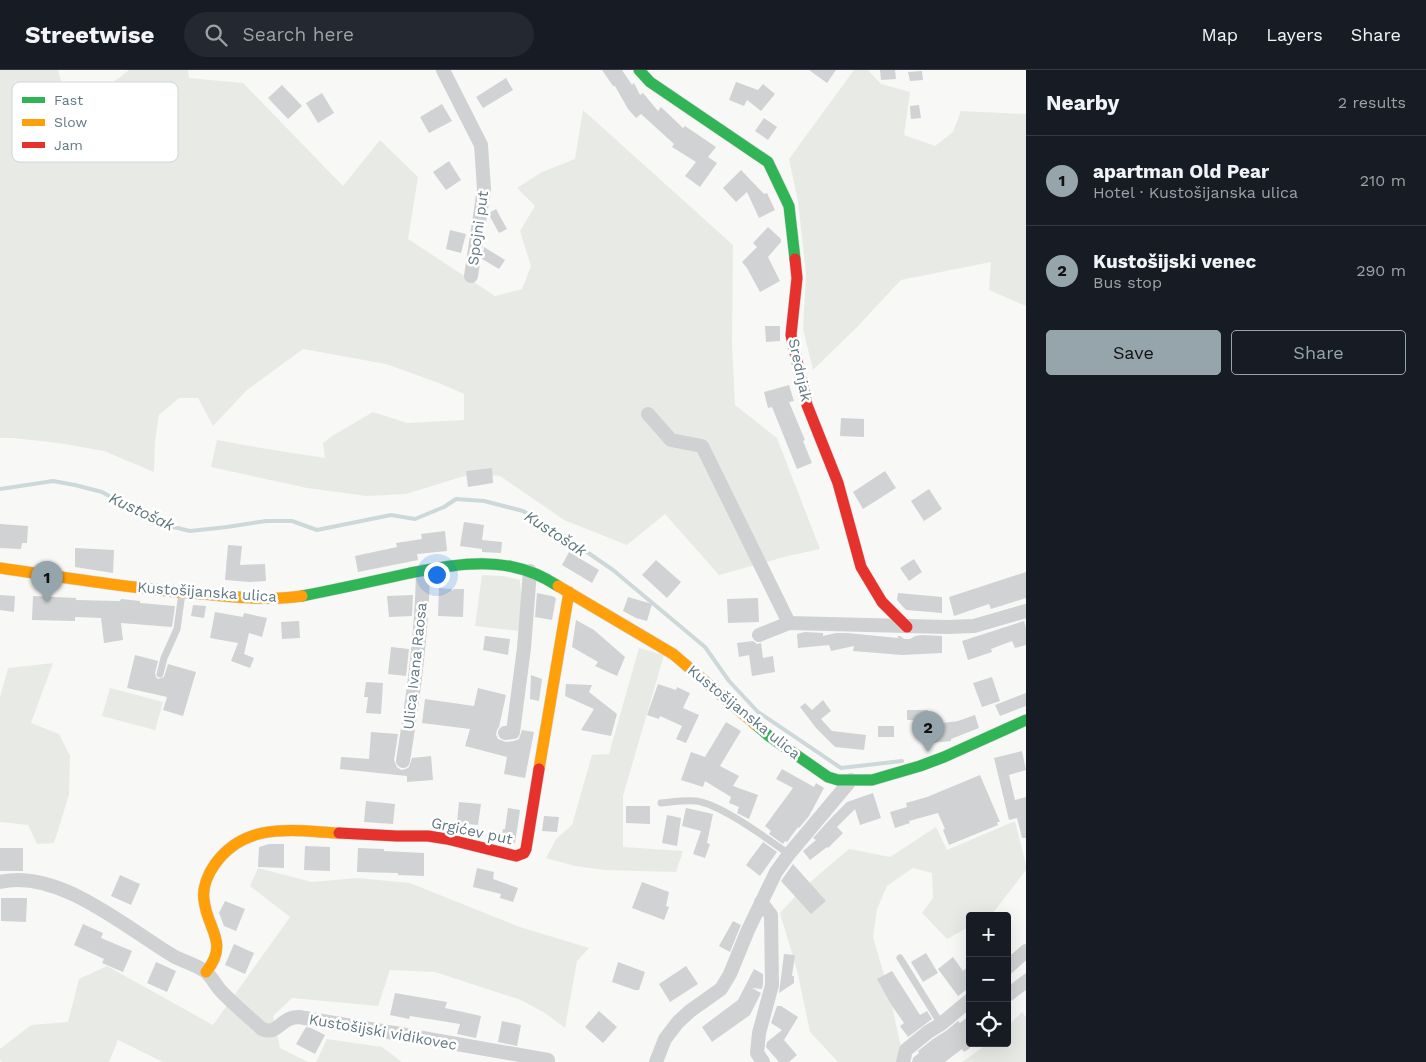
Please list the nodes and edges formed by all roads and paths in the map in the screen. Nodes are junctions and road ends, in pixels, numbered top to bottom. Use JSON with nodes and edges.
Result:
{"nodes":[{"id":1,"x":444,"y":70,"type":"edge"},
{"id":2,"x":639,"y":70,"type":"edge"},
{"id":3,"x":471,"y":276,"type":"dead end"},
{"id":4,"x":648,"y":414,"type":"dead end"},
{"id":5,"x":0,"y":568,"type":"edge"},
{"id":6,"x":423,"y":571,"type":"junction"},
{"id":7,"x":530,"y":571,"type":"junction"},
{"id":8,"x":569,"y":592,"type":"junction"},
{"id":9,"x":182,"y":593,"type":"junction"},
{"id":10,"x":1026,"y":611,"type":"edge"},
{"id":11,"x":789,"y":623,"type":"junction"},
{"id":12,"x":908,"y":627,"type":"junction"},
{"id":13,"x":760,"y":635,"type":"dead end"},
{"id":14,"x":160,"y":674,"type":"dead end"},
{"id":15,"x":1026,"y":720,"type":"edge"},
{"id":16,"x":505,"y":734,"type":"dead end"},
{"id":17,"x":403,"y":761,"type":"dead end"},
{"id":18,"x":850,"y":780,"type":"junction"},
{"id":19,"x":661,"y":803,"type":"dead end"},
{"id":20,"x":790,"y":854,"type":"junction"},
{"id":21,"x":0,"y":882,"type":"edge"},
{"id":22,"x":761,"y":902,"type":"junction"},
{"id":23,"x":1026,"y":951,"type":"edge"},
{"id":24,"x":900,"y":958,"type":"dead end"},
{"id":25,"x":1011,"y":964,"type":"edge"},
{"id":26,"x":206,"y":972,"type":"junction"},
{"id":27,"x":968,"y":1002,"type":"edge"},
{"id":28,"x":941,"y":1024,"type":"junction"},
{"id":29,"x":548,"y":1060,"type":"dead end"},
{"id":30,"x":656,"y":1062,"type":"edge"},
{"id":31,"x":763,"y":1062,"type":"edge"},
{"id":32,"x":903,"y":1062,"type":"edge"}],
"edges":[{"from":1,"to":3,"type":"street","name":"Spojni put"},
{"from":2,"to":12,"type":"street","name":"Srednjak"},
{"from":4,"to":11,"type":"street"},
{"from":5,"to":9,"type":"street","name":"Kustošijanska ulica"},
{"from":6,"to":7,"type":"street","name":"Kustošijanska ulica"},
{"from":6,"to":9,"type":"street","name":"Kustošijanska ulica"},
{"from":6,"to":17,"type":"street","name":"Ulica Ivana Raosa"},
{"from":7,"to":8,"type":"street","name":"Kustošijanska ulica"},
{"from":7,"to":16,"type":"street"},
{"from":8,"to":18,"type":"street","name":"Kustošijanska ulica"},
{"from":8,"to":26,"type":"street","name":"Grgićev put"},
{"from":9,"to":14,"type":"lane"},
{"from":10,"to":12,"type":"street"},
{"from":11,"to":12,"type":"street"},
{"from":11,"to":13,"type":"street"},
{"from":15,"to":18,"type":"street","name":"Kustošijanska ulica"},
{"from":18,"to":20,"type":"street"},
{"from":19,"to":20,"type":"lane"},
{"from":20,"to":22,"type":"street"},
{"from":21,"to":26,"type":"street","name":"Kustošijski vidikovec"},
{"from":22,"to":30,"type":"street"},
{"from":22,"to":31,"type":"street"},
{"from":23,"to":25,"type":"street"},
{"from":24,"to":28,"type":"lane"},
{"from":26,"to":29,"type":"street","name":"Kustošijski vidikovec"},
{"from":27,"to":28,"type":"street"},
{"from":28,"to":32,"type":"street"}]}
